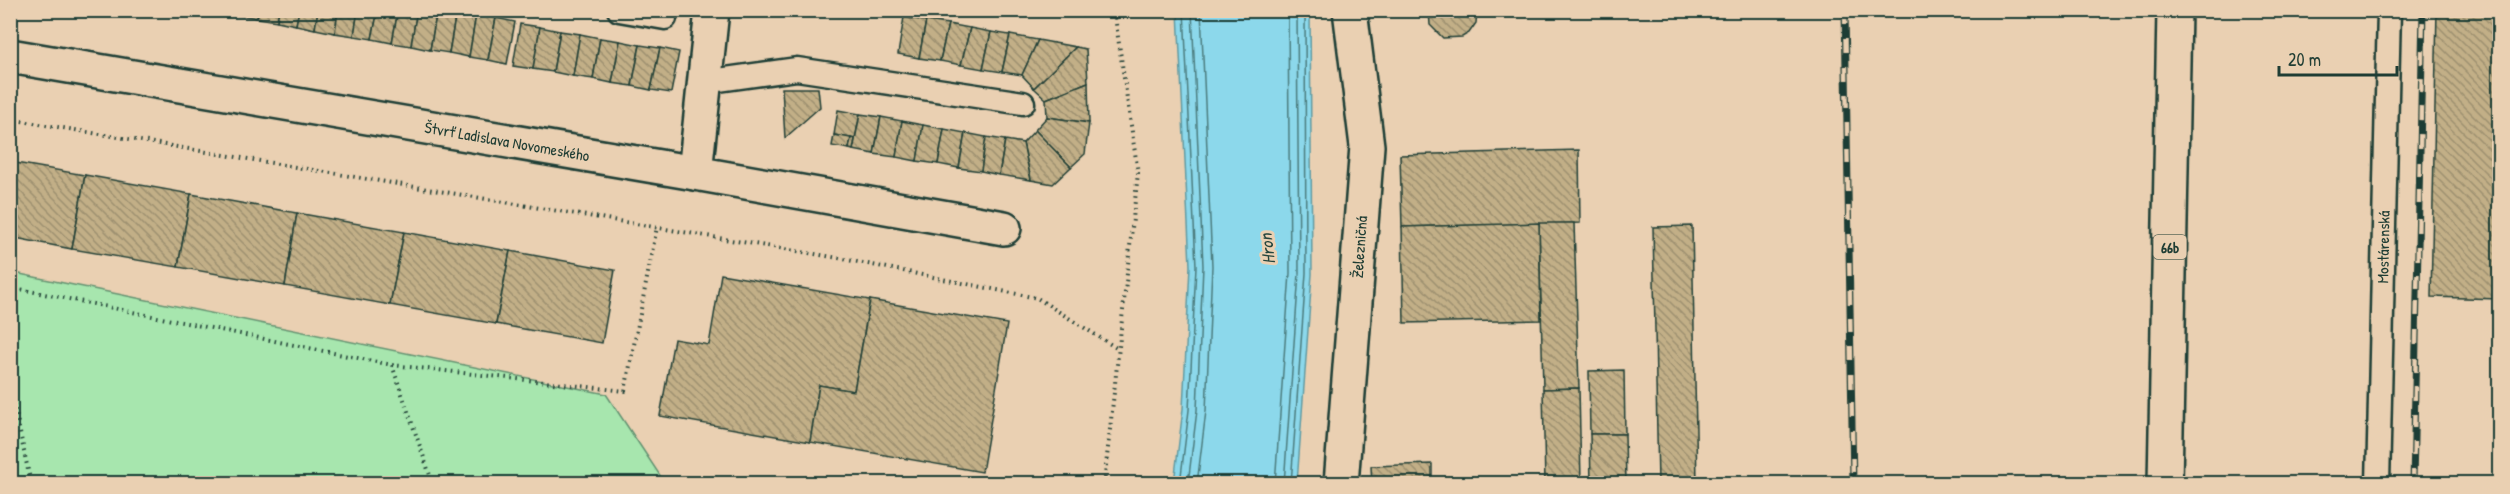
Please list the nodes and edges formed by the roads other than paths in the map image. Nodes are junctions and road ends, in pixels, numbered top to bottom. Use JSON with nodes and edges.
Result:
{"nodes":[{"id":1,"x":619,"y":10,"type":"edge"},
{"id":2,"x":712,"y":10,"type":"edge"},
{"id":3,"x":1350,"y":10,"type":"edge"},
{"id":4,"x":2174,"y":10,"type":"edge"},
{"id":5,"x":2389,"y":10,"type":"edge"},
{"id":6,"x":665,"y":18,"type":"dead end"},
{"id":7,"x":10,"y":57,"type":"edge"},
{"id":8,"x":704,"y":82,"type":"junction"},
{"id":9,"x":1023,"y":103,"type":"dead end"},
{"id":10,"x":695,"y":173,"type":"junction"},
{"id":11,"x":1004,"y":228,"type":"dead end"},
{"id":12,"x":1341,"y":483,"type":"edge"},
{"id":13,"x":2165,"y":483,"type":"edge"},
{"id":14,"x":2378,"y":483,"type":"edge"}],
"edges":[{"from":1,"to":6,"type":"lane"},
{"from":2,"to":8,"type":"street"},
{"from":3,"to":12,"type":"street","name":"Železničná"},
{"from":4,"to":13,"type":"street","number":"66b"},
{"from":5,"to":14,"type":"lane","name":"Mostárenská"},
{"from":7,"to":10,"type":"street","name":"Štvrť Ladislava Novomeského"},
{"from":8,"to":9,"type":"lane"},
{"from":8,"to":10,"type":"street"},
{"from":10,"to":11,"type":"street","name":"Štvrť Ladislava Novomeského"}]}
